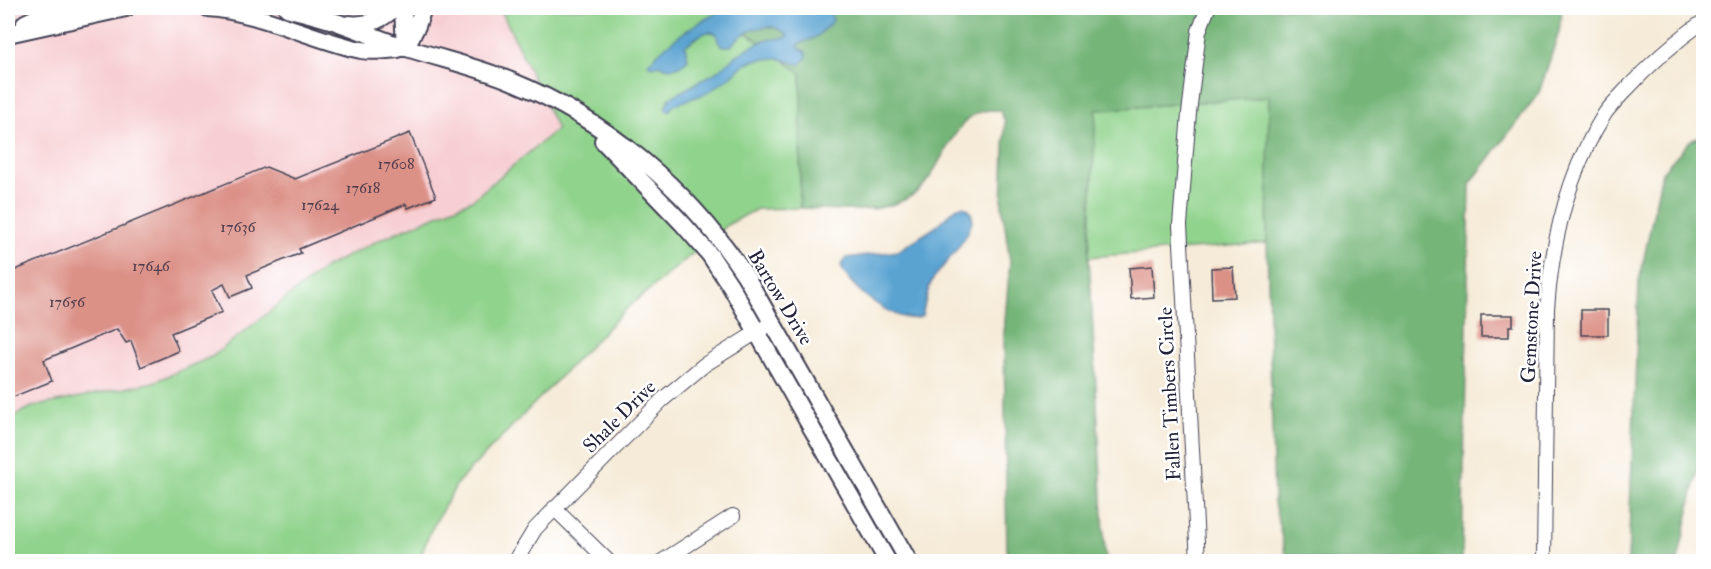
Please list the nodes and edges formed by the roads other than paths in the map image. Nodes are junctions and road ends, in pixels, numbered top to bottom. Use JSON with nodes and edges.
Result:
{"nodes":[{"id":1,"x":57,"y":8,"type":"edge"},
{"id":2,"x":126,"y":8,"type":"edge"},
{"id":3,"x":208,"y":8,"type":"edge"},
{"id":4,"x":286,"y":8,"type":"edge"},
{"id":5,"x":394,"y":8,"type":"edge"},
{"id":6,"x":403,"y":8,"type":"edge"},
{"id":7,"x":423,"y":8,"type":"edge"},
{"id":8,"x":1208,"y":8,"type":"edge"},
{"id":9,"x":1704,"y":21,"type":"edge"},
{"id":10,"x":341,"y":24,"type":"junction"},
{"id":11,"x":8,"y":33,"type":"edge"},
{"id":12,"x":405,"y":48,"type":"junction"},
{"id":13,"x":559,"y":102,"type":"junction"},
{"id":14,"x":773,"y":322,"type":"junction"},
{"id":15,"x":756,"y":332,"type":"junction"},
{"id":16,"x":554,"y":508,"type":"junction"},
{"id":17,"x":733,"y":516,"type":"dead end"},
{"id":18,"x":515,"y":561,"type":"edge"},
{"id":19,"x":609,"y":561,"type":"edge"},
{"id":20,"x":661,"y":561,"type":"edge"},
{"id":21,"x":888,"y":561,"type":"edge"},
{"id":22,"x":909,"y":561,"type":"edge"},
{"id":23,"x":1198,"y":561,"type":"edge"},
{"id":24,"x":1544,"y":561,"type":"edge"}],
"edges":[{"from":1,"to":11,"type":"street"},
{"from":2,"to":11,"type":"street"},
{"from":3,"to":12,"type":"street"},
{"from":4,"to":10,"type":"street"},
{"from":5,"to":10,"type":"street"},
{"from":6,"to":12,"type":"street"},
{"from":7,"to":12,"type":"street"},
{"from":8,"to":23,"type":"street","name":"Fallen Timbers Circle"},
{"from":9,"to":24,"type":"street","name":"Gemstone Drive"},
{"from":10,"to":12,"type":"street"},
{"from":12,"to":13,"type":"street","name":"Bartow Drive"},
{"from":13,"to":14,"type":"street","name":"Bartow Drive"},
{"from":13,"to":15,"type":"street","name":"Bartow Drive"},
{"from":14,"to":15,"type":"street","name":"Shale Drive"},
{"from":14,"to":22,"type":"street","name":"Bartow Drive"},
{"from":15,"to":16,"type":"street","name":"Shale Drive"},
{"from":15,"to":21,"type":"street","name":"Bartow Drive"},
{"from":16,"to":18,"type":"street","name":"Shale Drive"},
{"from":16,"to":19,"type":"street"},
{"from":17,"to":20,"type":"street"}]}
